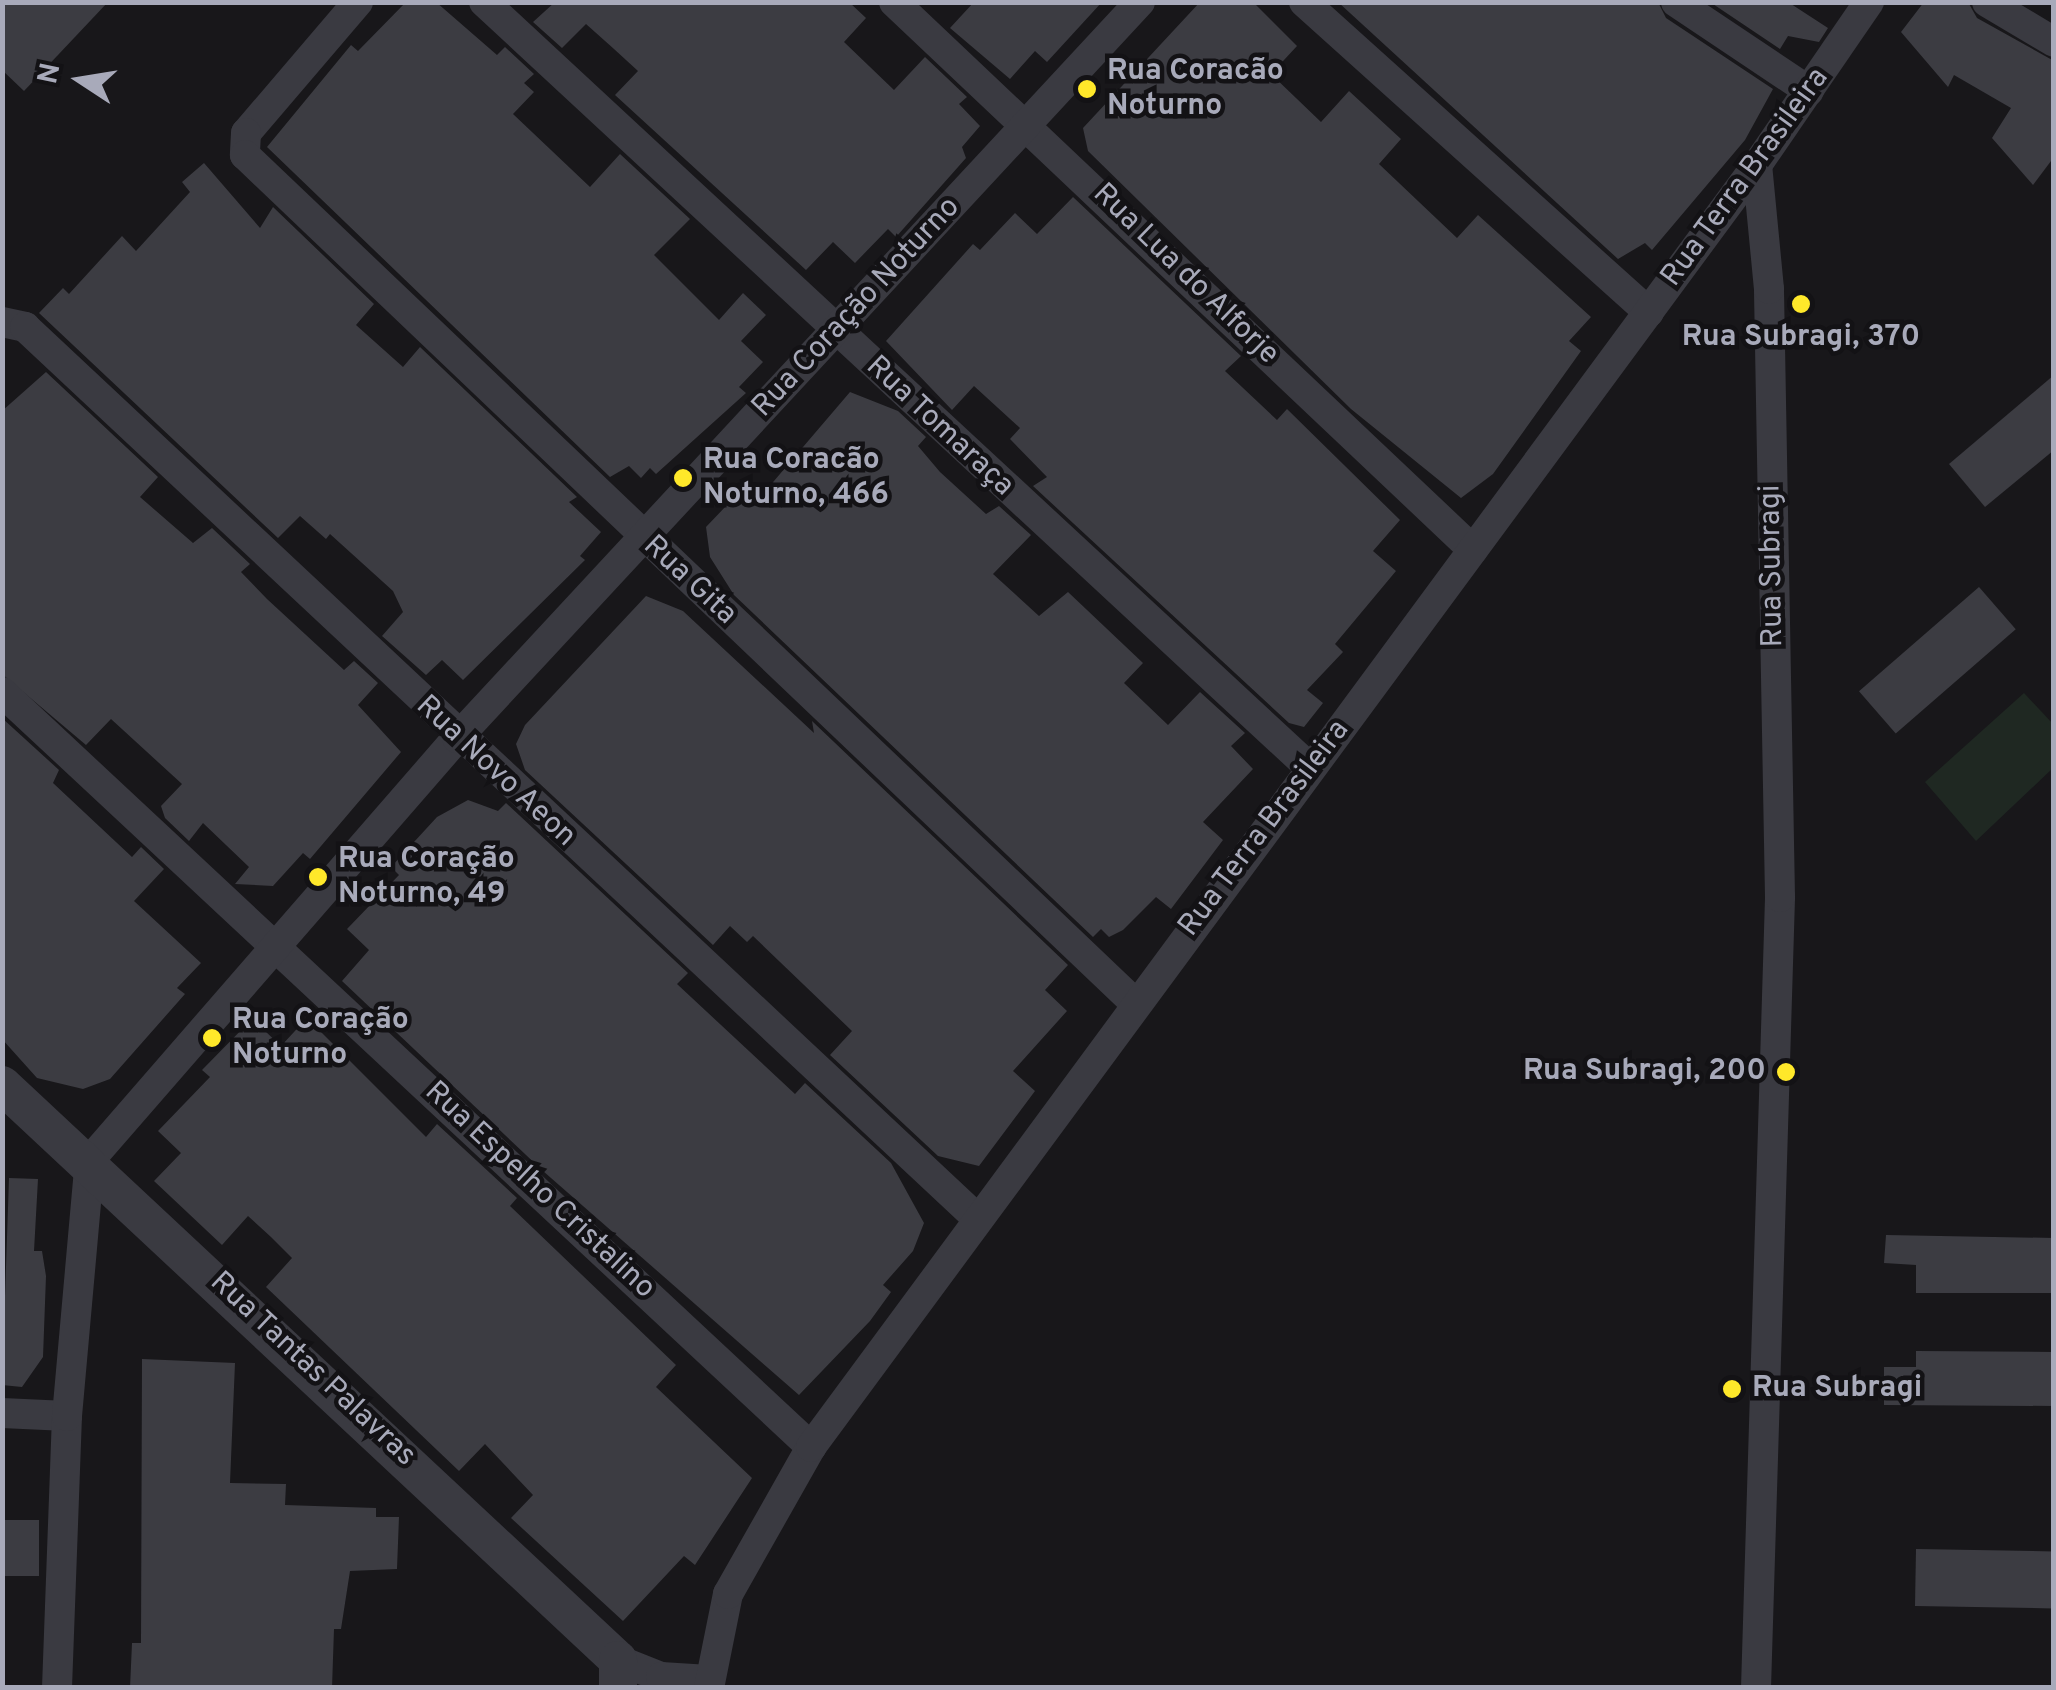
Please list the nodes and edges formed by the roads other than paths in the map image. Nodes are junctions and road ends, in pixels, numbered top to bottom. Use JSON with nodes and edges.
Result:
{"nodes":[{"id":1,"x":358,"y":2,"type":"edge"},
{"id":2,"x":484,"y":2,"type":"edge"},
{"id":3,"x":894,"y":2,"type":"edge"},
{"id":4,"x":1140,"y":2,"type":"edge"},
{"id":5,"x":1304,"y":2,"type":"edge"},
{"id":6,"x":1676,"y":2,"type":"edge"},
{"id":7,"x":1869,"y":2,"type":"edge"},
{"id":8,"x":1987,"y":2,"type":"edge"},
{"id":9,"x":2054,"y":42,"type":"edge"},
{"id":10,"x":1809,"y":91,"type":"junction"},
{"id":11,"x":1028,"y":125,"type":"junction"},
{"id":12,"x":1757,"y":166,"type":"junction"},
{"id":13,"x":1649,"y":313,"type":"junction"},
{"id":14,"x":9,"y":322,"type":"edge"},
{"id":15,"x":835,"y":332,"type":"junction"},
{"id":16,"x":642,"y":538,"type":"junction"},
{"id":17,"x":1473,"y":550,"type":"junction"},
{"id":18,"x":2,"y":692,"type":"edge"},
{"id":19,"x":457,"y":738,"type":"junction"},
{"id":20,"x":1310,"y":768,"type":"junction"},
{"id":21,"x":272,"y":941,"type":"junction"},
{"id":22,"x":1136,"y":1004,"type":"junction"},
{"id":23,"x":2,"y":1085,"type":"edge"},
{"id":24,"x":18,"y":1116,"type":"edge"},
{"id":25,"x":90,"y":1160,"type":"junction"},
{"id":26,"x":978,"y":1219,"type":"junction"},
{"id":27,"x":2,"y":1412,"type":"edge"},
{"id":28,"x":67,"y":1416,"type":"junction"},
{"id":29,"x":811,"y":1447,"type":"junction"},
{"id":30,"x":618,"y":1674,"type":"edge"},
{"id":31,"x":709,"y":1684,"type":"edge"},
{"id":32,"x":57,"y":1688,"type":"edge"},
{"id":33,"x":1756,"y":1688,"type":"edge"}],
"edges":[{"from":1,"to":16,"type":"street","name":"Rua Gita"},
{"from":2,"to":15,"type":"street","name":"Rua Tomaraça"},
{"from":3,"to":11,"type":"street","name":"Rua Lua do Alforje"},
{"from":4,"to":11,"type":"street","name":"Rua Coração Noturno"},
{"from":5,"to":13,"type":"street"},
{"from":6,"to":10,"type":"street"},
{"from":7,"to":10,"type":"street","name":"Rua Terra Brasileira"},
{"from":8,"to":9,"type":"street"},
{"from":10,"to":12,"type":"street","name":"Rua Terra Brasileira"},
{"from":11,"to":15,"type":"street","name":"Rua Coração Noturno"},
{"from":11,"to":17,"type":"street","name":"Rua Lua do Alforje"},
{"from":12,"to":13,"type":"street","name":"Rua Terra Brasileira"},
{"from":12,"to":33,"type":"street","name":"Rua Subragi"},
{"from":13,"to":17,"type":"street","name":"Rua Terra Brasileira"},
{"from":14,"to":19,"type":"street","name":"Rua Novo Aeon"},
{"from":15,"to":16,"type":"street","name":"Rua Coração Noturno"},
{"from":15,"to":20,"type":"street","name":"Rua Tomaraça"},
{"from":16,"to":19,"type":"street","name":"Rua Coração Noturno"},
{"from":16,"to":22,"type":"street","name":"Rua Gita"},
{"from":17,"to":20,"type":"street","name":"Rua Terra Brasileira"},
{"from":18,"to":21,"type":"street","name":"Rua Espelho Cristalino"},
{"from":19,"to":21,"type":"street","name":"Rua Coração Noturno"},
{"from":19,"to":26,"type":"street","name":"Rua Novo Aeon"},
{"from":20,"to":22,"type":"street","name":"Rua Terra Brasileira"},
{"from":21,"to":25,"type":"street","name":"Rua Coração Noturno"},
{"from":21,"to":29,"type":"street","name":"Rua Espelho Cristalino"},
{"from":22,"to":26,"type":"street","name":"Rua Terra Brasileira"},
{"from":23,"to":24,"type":"street","name":"Rua Tantas Palavras"},
{"from":24,"to":25,"type":"street","name":"Rua Tantas Palavras"},
{"from":25,"to":28,"type":"street"},
{"from":25,"to":30,"type":"street","name":"Rua Tantas Palavras"},
{"from":26,"to":29,"type":"street","name":"Rua Terra Brasileira"},
{"from":27,"to":28,"type":"street"},
{"from":28,"to":32,"type":"street"},
{"from":29,"to":31,"type":"street","name":"Rua Terra Brasileira"},
{"from":30,"to":31,"type":"street","name":"Rua Terra Brasileira"}]}
